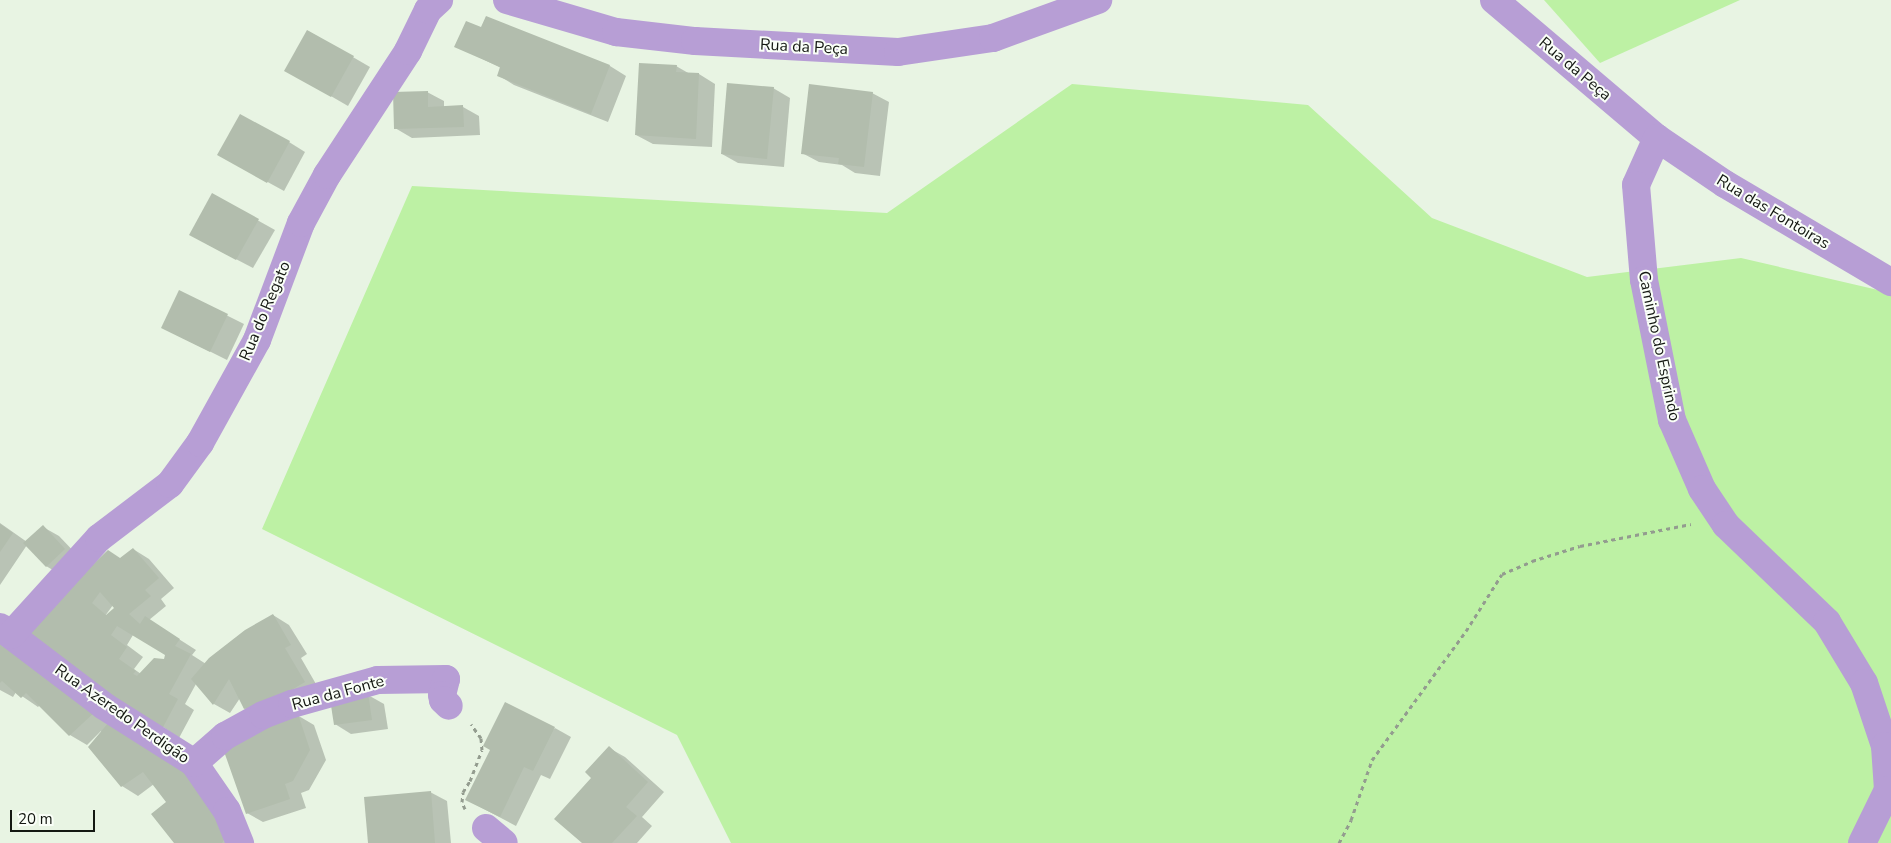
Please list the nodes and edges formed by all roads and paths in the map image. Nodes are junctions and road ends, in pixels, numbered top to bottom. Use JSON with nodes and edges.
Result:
{"nodes":[{"id":1,"x":439,"y":0,"type":"edge"},
{"id":2,"x":507,"y":0,"type":"edge"},
{"id":3,"x":1098,"y":0,"type":"edge"},
{"id":4,"x":1494,"y":0,"type":"edge"},
{"id":5,"x":538,"y":4,"type":"edge"},
{"id":6,"x":1656,"y":138,"type":"junction"},
{"id":7,"x":1891,"y":282,"type":"edge"},
{"id":8,"x":1722,"y":519,"type":"junction"},
{"id":9,"x":5,"y":631,"type":"edge"},
{"id":10,"x":449,"y":706,"type":"joint"},
{"id":11,"x":194,"y":763,"type":"junction"},
{"id":12,"x":495,"y":835,"type":"edge"},
{"id":13,"x":240,"y":843,"type":"edge"},
{"id":14,"x":1339,"y":843,"type":"edge"},
{"id":15,"x":1862,"y":843,"type":"edge"}],
"edges":[{"from":1,"to":9,"type":"street","name":"Rua do Regato"},
{"from":2,"to":5,"type":"street","name":"Rua da Peça"},
{"from":3,"to":5,"type":"street","name":"Rua da Peça"},
{"from":4,"to":6,"type":"street","name":"Rua da Peça"},
{"from":6,"to":7,"type":"street","name":"Rua das Fontoiras"},
{"from":6,"to":8,"type":"street","name":"Caminho do Esprindo"},
{"from":8,"to":14,"type":"path"},
{"from":8,"to":15,"type":"street","name":"Caminho do Esprindo"},
{"from":9,"to":11,"type":"street","name":"Rua Azeredo Perdigão"},
{"from":10,"to":11,"type":"street","name":"Rua da Fonte"},
{"from":10,"to":12,"type":"path"},
{"from":11,"to":13,"type":"street","name":"Rua Azeredo Perdigão"}]}
